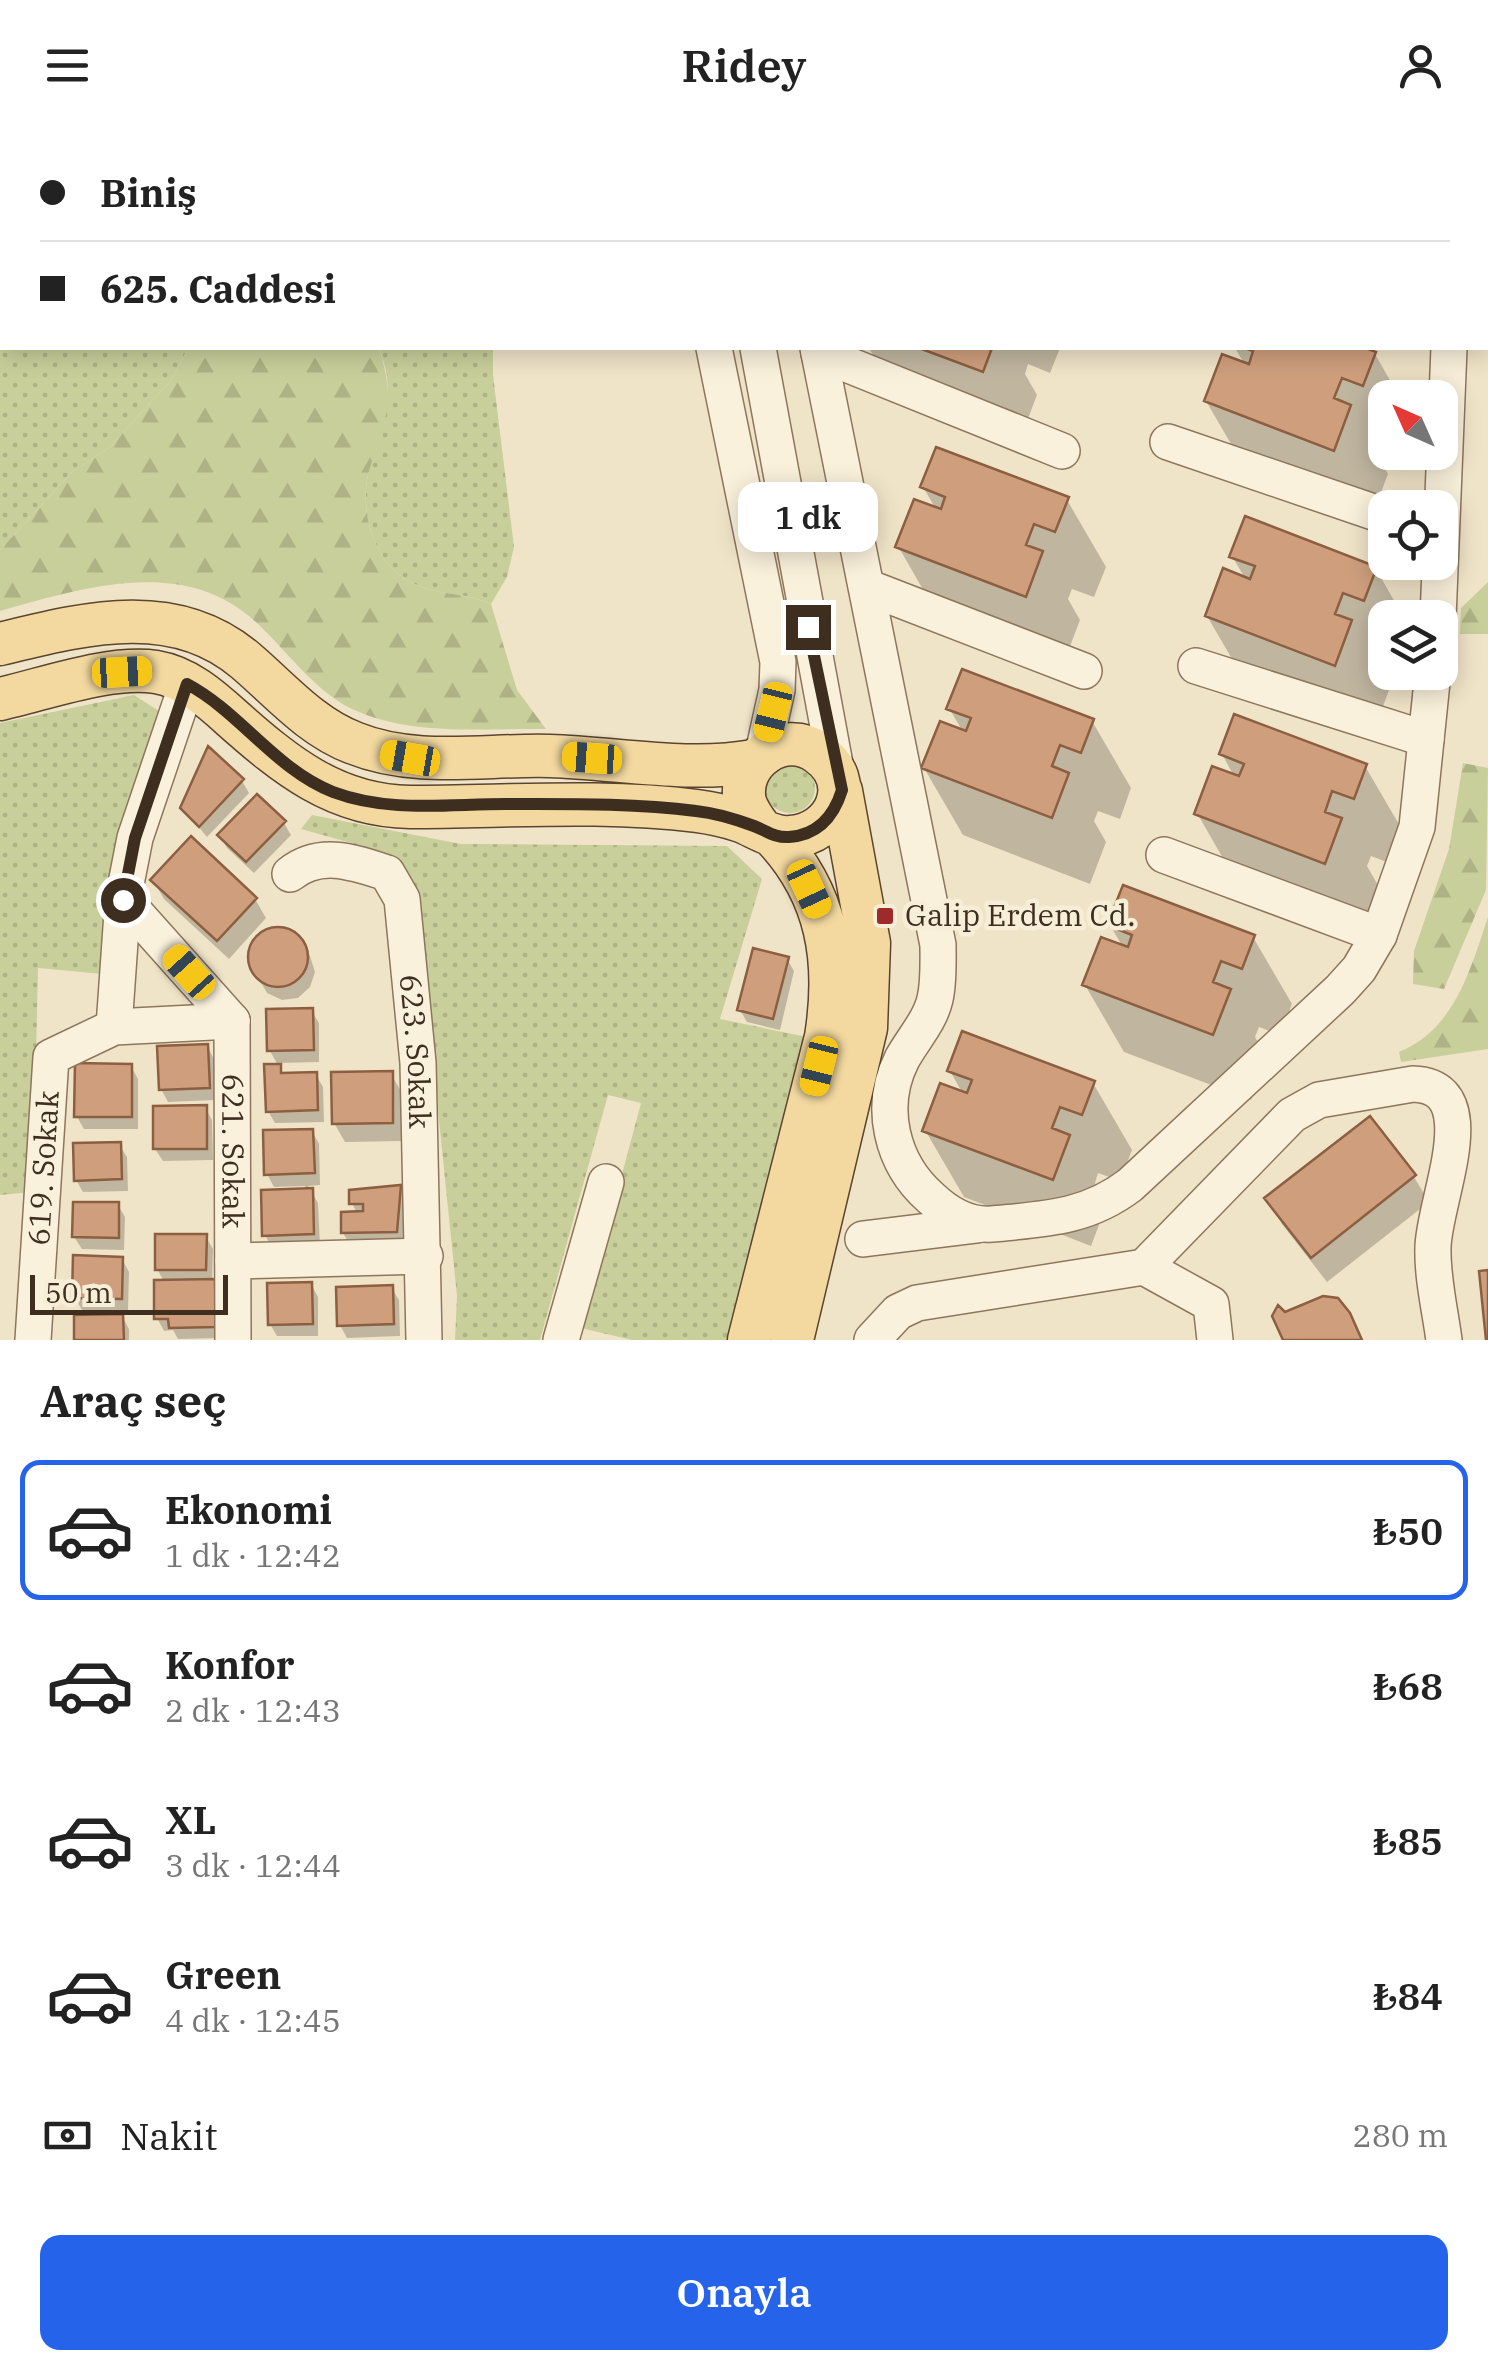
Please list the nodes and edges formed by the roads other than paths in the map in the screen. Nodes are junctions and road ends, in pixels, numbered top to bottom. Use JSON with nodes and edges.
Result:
{"nodes":[{"id":1,"x":714,"y":350,"type":"edge"},
{"id":2,"x":758,"y":350,"type":"edge"},
{"id":3,"x":819,"y":350,"type":"edge"},
{"id":4,"x":1449,"y":350,"type":"edge"},
{"id":5,"x":1168,"y":442,"type":"dead end"},
{"id":6,"x":1062,"y":451,"type":"dead end"},
{"id":7,"x":1443,"y":490,"type":"edge"},
{"id":8,"x":1368,"y":510,"type":"edge"},
{"id":9,"x":867,"y":588,"type":"junction"},
{"id":10,"x":0,"y":644,"type":"edge"},
{"id":11,"x":1196,"y":666,"type":"dead end"},
{"id":12,"x":1084,"y":671,"type":"dead end"},
{"id":13,"x":187,"y":684,"type":"junction"},
{"id":14,"x":1431,"y":690,"type":"edge"},
{"id":15,"x":0,"y":699,"type":"edge"},
{"id":16,"x":1426,"y":739,"type":"junction"},
{"id":17,"x":759,"y":757,"type":"junction"},
{"id":18,"x":839,"y":783,"type":"junction"},
{"id":19,"x":766,"y":832,"type":"junction"},
{"id":20,"x":1164,"y":855,"type":"dead end"},
{"id":21,"x":290,"y":874,"type":"dead end"},
{"id":22,"x":123,"y":900,"type":"junction"},
{"id":23,"x":1379,"y":935,"type":"junction"},
{"id":24,"x":232,"y":1022,"type":"junction"},
{"id":25,"x":114,"y":1027,"type":"junction"},
{"id":26,"x":606,"y":1182,"type":"dead end"},
{"id":27,"x":978,"y":1225,"type":"junction"},
{"id":28,"x":863,"y":1239,"type":"dead end"},
{"id":29,"x":425,"y":1256,"type":"junction"},
{"id":30,"x":232,"y":1261,"type":"junction"},
{"id":31,"x":1144,"y":1267,"type":"junction"},
{"id":32,"x":34,"y":1340,"type":"edge"},
{"id":33,"x":232,"y":1340,"type":"edge"},
{"id":34,"x":424,"y":1340,"type":"edge"},
{"id":35,"x":561,"y":1340,"type":"edge"},
{"id":36,"x":750,"y":1340,"type":"edge"},
{"id":37,"x":792,"y":1340,"type":"edge"},
{"id":38,"x":872,"y":1340,"type":"edge"},
{"id":39,"x":1215,"y":1340,"type":"edge"},
{"id":40,"x":1444,"y":1340,"type":"edge"}],
"edges":[{"from":1,"to":17,"type":"street"},
{"from":2,"to":18,"type":"street"},
{"from":3,"to":6,"type":"street"},
{"from":3,"to":9,"type":"street"},
{"from":4,"to":7,"type":"street"},
{"from":5,"to":8,"type":"street"},
{"from":9,"to":12,"type":"street"},
{"from":9,"to":27,"type":"street"},
{"from":10,"to":17,"type":"main road"},
{"from":11,"to":16,"type":"street"},
{"from":13,"to":15,"type":"main road"},
{"from":13,"to":19,"type":"main road"},
{"from":13,"to":22,"type":"street"},
{"from":14,"to":16,"type":"street"},
{"from":16,"to":23,"type":"street"},
{"from":17,"to":18,"type":"main road"},
{"from":17,"to":19,"type":"main road"},
{"from":18,"to":19,"type":"main road"},
{"from":18,"to":37,"type":"main road"},
{"from":19,"to":36,"type":"main road"},
{"from":20,"to":23,"type":"street"},
{"from":21,"to":29,"type":"street","name":"623. Sokak"},
{"from":22,"to":24,"type":"street"},
{"from":22,"to":25,"type":"street"},
{"from":23,"to":27,"type":"street"},
{"from":24,"to":25,"type":"street"},
{"from":24,"to":30,"type":"street","name":"621. Sokak"},
{"from":25,"to":32,"type":"street","name":"619. Sokak"},
{"from":26,"to":35,"type":"street"},
{"from":27,"to":28,"type":"street"},
{"from":29,"to":30,"type":"street"},
{"from":29,"to":34,"type":"street","name":"623. Sokak"},
{"from":30,"to":33,"type":"street","name":"621. Sokak"},
{"from":31,"to":38,"type":"street"},
{"from":31,"to":39,"type":"street"},
{"from":31,"to":40,"type":"street"}]}
